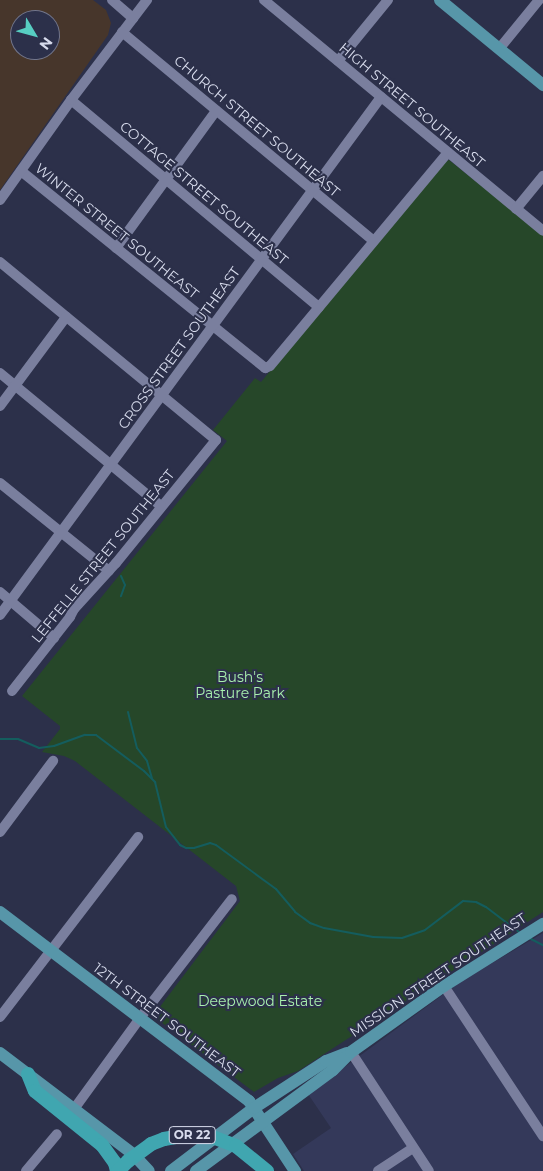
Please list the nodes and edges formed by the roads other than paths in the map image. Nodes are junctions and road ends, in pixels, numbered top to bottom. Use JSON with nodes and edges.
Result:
{"nodes":[{"id":1,"x":112,"y":0,"type":"edge"},
{"id":2,"x":147,"y":0,"type":"edge"},
{"id":3,"x":264,"y":0,"type":"edge"},
{"id":4,"x":388,"y":0,"type":"edge"},
{"id":5,"x":440,"y":0,"type":"edge"},
{"id":6,"x":540,"y":0,"type":"edge"},
{"id":7,"x":134,"y":18,"type":"junction"},
{"id":8,"x":122,"y":32,"type":"junction"},
{"id":9,"x":500,"y":48,"type":"junction"},
{"id":10,"x":338,"y":61,"type":"junction"},
{"id":11,"x":543,"y":85,"type":"edge"},
{"id":12,"x":381,"y":97,"type":"junction"},
{"id":13,"x":71,"y":100,"type":"junction"},
{"id":14,"x":216,"y":111,"type":"junction"},
{"id":15,"x":448,"y":152,"type":"junction"},
{"id":16,"x":21,"y":170,"type":"junction"},
{"id":17,"x":543,"y":176,"type":"edge"},
{"id":18,"x":165,"y":179,"type":"junction"},
{"id":19,"x":313,"y":190,"type":"junction"},
{"id":20,"x":0,"y":200,"type":"edge"},
{"id":21,"x":516,"y":208,"type":"junction"},
{"id":22,"x":543,"y":231,"type":"edge"},
{"id":23,"x":374,"y":240,"type":"junction"},
{"id":24,"x":116,"y":248,"type":"junction"},
{"id":25,"x":262,"y":259,"type":"junction"},
{"id":26,"x":0,"y":262,"type":"edge"},
{"id":27,"x":319,"y":307,"type":"junction"},
{"id":28,"x":66,"y":317,"type":"junction"},
{"id":29,"x":212,"y":327,"type":"junction"},
{"id":30,"x":0,"y":373,"type":"edge"},
{"id":31,"x":16,"y":385,"type":"junction"},
{"id":32,"x":161,"y":396,"type":"junction"},
{"id":33,"x":0,"y":406,"type":"edge"},
{"id":34,"x":110,"y":465,"type":"junction"},
{"id":35,"x":0,"y":483,"type":"edge"},
{"id":36,"x":161,"y":506,"type":"junction"},
{"id":37,"x":60,"y":533,"type":"junction"},
{"id":38,"x":109,"y":572,"type":"junction"},
{"id":39,"x":0,"y":592,"type":"edge"},
{"id":40,"x":10,"y":601,"type":"junction"},
{"id":41,"x":0,"y":615,"type":"edge"},
{"id":42,"x":54,"y":638,"type":"junction"},
{"id":43,"x":12,"y":691,"type":"dead end"},
{"id":44,"x":53,"y":761,"type":"dead end"},
{"id":45,"x":0,"y":832,"type":"edge"},
{"id":46,"x":138,"y":837,"type":"dead end"},
{"id":47,"x":232,"y":899,"type":"dead end"},
{"id":48,"x":0,"y":912,"type":"edge"},
{"id":49,"x":542,"y":924,"type":"edge"},
{"id":50,"x":51,"y":951,"type":"junction"},
{"id":51,"x":444,"y":986,"type":"junction"},
{"id":52,"x":0,"y":1017,"type":"edge"},
{"id":53,"x":140,"y":1018,"type":"junction"},
{"id":54,"x":0,"y":1052,"type":"edge"},
{"id":55,"x":351,"y":1052,"type":"junction"},
{"id":56,"x":28,"y":1074,"type":"junction"},
{"id":57,"x":254,"y":1108,"type":"junction"},
{"id":58,"x":74,"y":1109,"type":"junction"},
{"id":59,"x":263,"y":1122,"type":"junction"},
{"id":60,"x":57,"y":1134,"type":"dead end"},
{"id":61,"x":543,"y":1136,"type":"edge"},
{"id":62,"x":413,"y":1148,"type":"junction"},
{"id":63,"x":26,"y":1171,"type":"edge"},
{"id":64,"x":117,"y":1171,"type":"edge"},
{"id":65,"x":149,"y":1171,"type":"edge"},
{"id":66,"x":170,"y":1171,"type":"edge"},
{"id":67,"x":196,"y":1171,"type":"edge"},
{"id":68,"x":267,"y":1171,"type":"edge"},
{"id":69,"x":295,"y":1171,"type":"edge"},
{"id":70,"x":378,"y":1171,"type":"edge"},
{"id":71,"x":429,"y":1171,"type":"edge"}],
"edges":[{"from":1,"to":7,"type":"street"},
{"from":2,"to":7,"type":"street"},
{"from":3,"to":10,"type":"street","name":"HIGH STREET SOUTHEAST"},
{"from":4,"to":10,"type":"street"},
{"from":5,"to":9,"type":"main road"},
{"from":6,"to":9,"type":"street"},
{"from":7,"to":8,"type":"street"},
{"from":8,"to":13,"type":"street"},
{"from":8,"to":14,"type":"street","name":"CHURCH STREET SOUTHEAST"},
{"from":9,"to":11,"type":"main road"},
{"from":10,"to":12,"type":"street","name":"HIGH STREET SOUTHEAST"},
{"from":12,"to":15,"type":"street","name":"HIGH STREET SOUTHEAST"},
{"from":12,"to":19,"type":"street","name":"CROSS STREET SOUTHEAST"},
{"from":13,"to":16,"type":"street"},
{"from":13,"to":18,"type":"street","name":"COTTAGE STREET SOUTHEAST"},
{"from":14,"to":18,"type":"street"},
{"from":14,"to":19,"type":"street","name":"CHURCH STREET SOUTHEAST"},
{"from":15,"to":21,"type":"street","name":"HIGH STREET SOUTHEAST"},
{"from":15,"to":23,"type":"street"},
{"from":16,"to":20,"type":"street"},
{"from":16,"to":24,"type":"street","name":"WINTER STREET SOUTHEAST"},
{"from":17,"to":21,"type":"street"},
{"from":18,"to":24,"type":"street"},
{"from":18,"to":25,"type":"street","name":"COTTAGE STREET SOUTHEAST"},
{"from":19,"to":23,"type":"street","name":"CHURCH STREET SOUTHEAST"},
{"from":19,"to":25,"type":"street","name":"CROSS STREET SOUTHEAST"},
{"from":21,"to":22,"type":"street","name":"HIGH STREET SOUTHEAST"},
{"from":23,"to":27,"type":"street"},
{"from":24,"to":29,"type":"street","name":"WINTER STREET SOUTHEAST"},
{"from":25,"to":27,"type":"street","name":"COTTAGE STREET SOUTHEAST"},
{"from":25,"to":29,"type":"street","name":"CROSS STREET SOUTHEAST"},
{"from":26,"to":28,"type":"street"},
{"from":27,"to":29,"type":"street","name":"WINTER STREET SOUTHEAST"},
{"from":28,"to":31,"type":"street"},
{"from":28,"to":32,"type":"street"},
{"from":29,"to":32,"type":"street","name":"CROSS STREET SOUTHEAST"},
{"from":30,"to":31,"type":"street"},
{"from":31,"to":33,"type":"street"},
{"from":31,"to":34,"type":"street"},
{"from":32,"to":34,"type":"street","name":"CROSS STREET SOUTHEAST"},
{"from":32,"to":36,"type":"street","name":"LEFFELLE STREET SOUTHEAST"},
{"from":34,"to":36,"type":"street"},
{"from":34,"to":37,"type":"street","name":"CROSS STREET SOUTHEAST"},
{"from":35,"to":37,"type":"street"},
{"from":36,"to":38,"type":"street","name":"LEFFELLE STREET SOUTHEAST"},
{"from":37,"to":38,"type":"street"},
{"from":37,"to":40,"type":"street","name":"CROSS STREET SOUTHEAST"},
{"from":38,"to":42,"type":"street","name":"LEFFELLE STREET SOUTHEAST"},
{"from":39,"to":40,"type":"street"},
{"from":40,"to":41,"type":"street","name":"CROSS STREET SOUTHEAST"},
{"from":40,"to":42,"type":"street"},
{"from":42,"to":43,"type":"street","name":"LEFFELLE STREET SOUTHEAST"},
{"from":44,"to":45,"type":"street"},
{"from":46,"to":50,"type":"street"},
{"from":47,"to":53,"type":"street"},
{"from":48,"to":50,"type":"main road","name":"12TH STREET SOUTHEAST"},
{"from":49,"to":51,"type":"main road","name":"MISSION STREET SOUTHEAST"},
{"from":50,"to":52,"type":"street"},
{"from":50,"to":53,"type":"main road","name":"12TH STREET SOUTHEAST"},
{"from":51,"to":55,"type":"main road","name":"MISSION STREET SOUTHEAST"},
{"from":51,"to":61,"type":"street"},
{"from":53,"to":57,"type":"main road","name":"12TH STREET SOUTHEAST"},
{"from":53,"to":58,"type":"street"},
{"from":54,"to":56,"type":"main road"},
{"from":55,"to":57,"type":"main road","name":"MISSION STREET SOUTHEAST"},
{"from":55,"to":59,"type":"main road","name":"MISSION STREET SOUTHEAST"},
{"from":55,"to":62,"type":"street"},
{"from":56,"to":58,"type":"main road"},
{"from":56,"to":64,"type":"highway"},
{"from":57,"to":59,"type":"main road","name":"12TH STREET SOUTHEAST"},
{"from":57,"to":66,"type":"main road","name":"MISSION STREET SOUTHEAST"},
{"from":58,"to":65,"type":"main road"},
{"from":59,"to":67,"type":"main road","name":"MISSION STREET SOUTHEAST"},
{"from":59,"to":69,"type":"main road","name":"12TH STREET SOUTHEAST"},
{"from":60,"to":63,"type":"street"},
{"from":62,"to":70,"type":"street"},
{"from":62,"to":71,"type":"street"},
{"from":64,"to":68,"type":"highway","number":"OR 22"}]}
